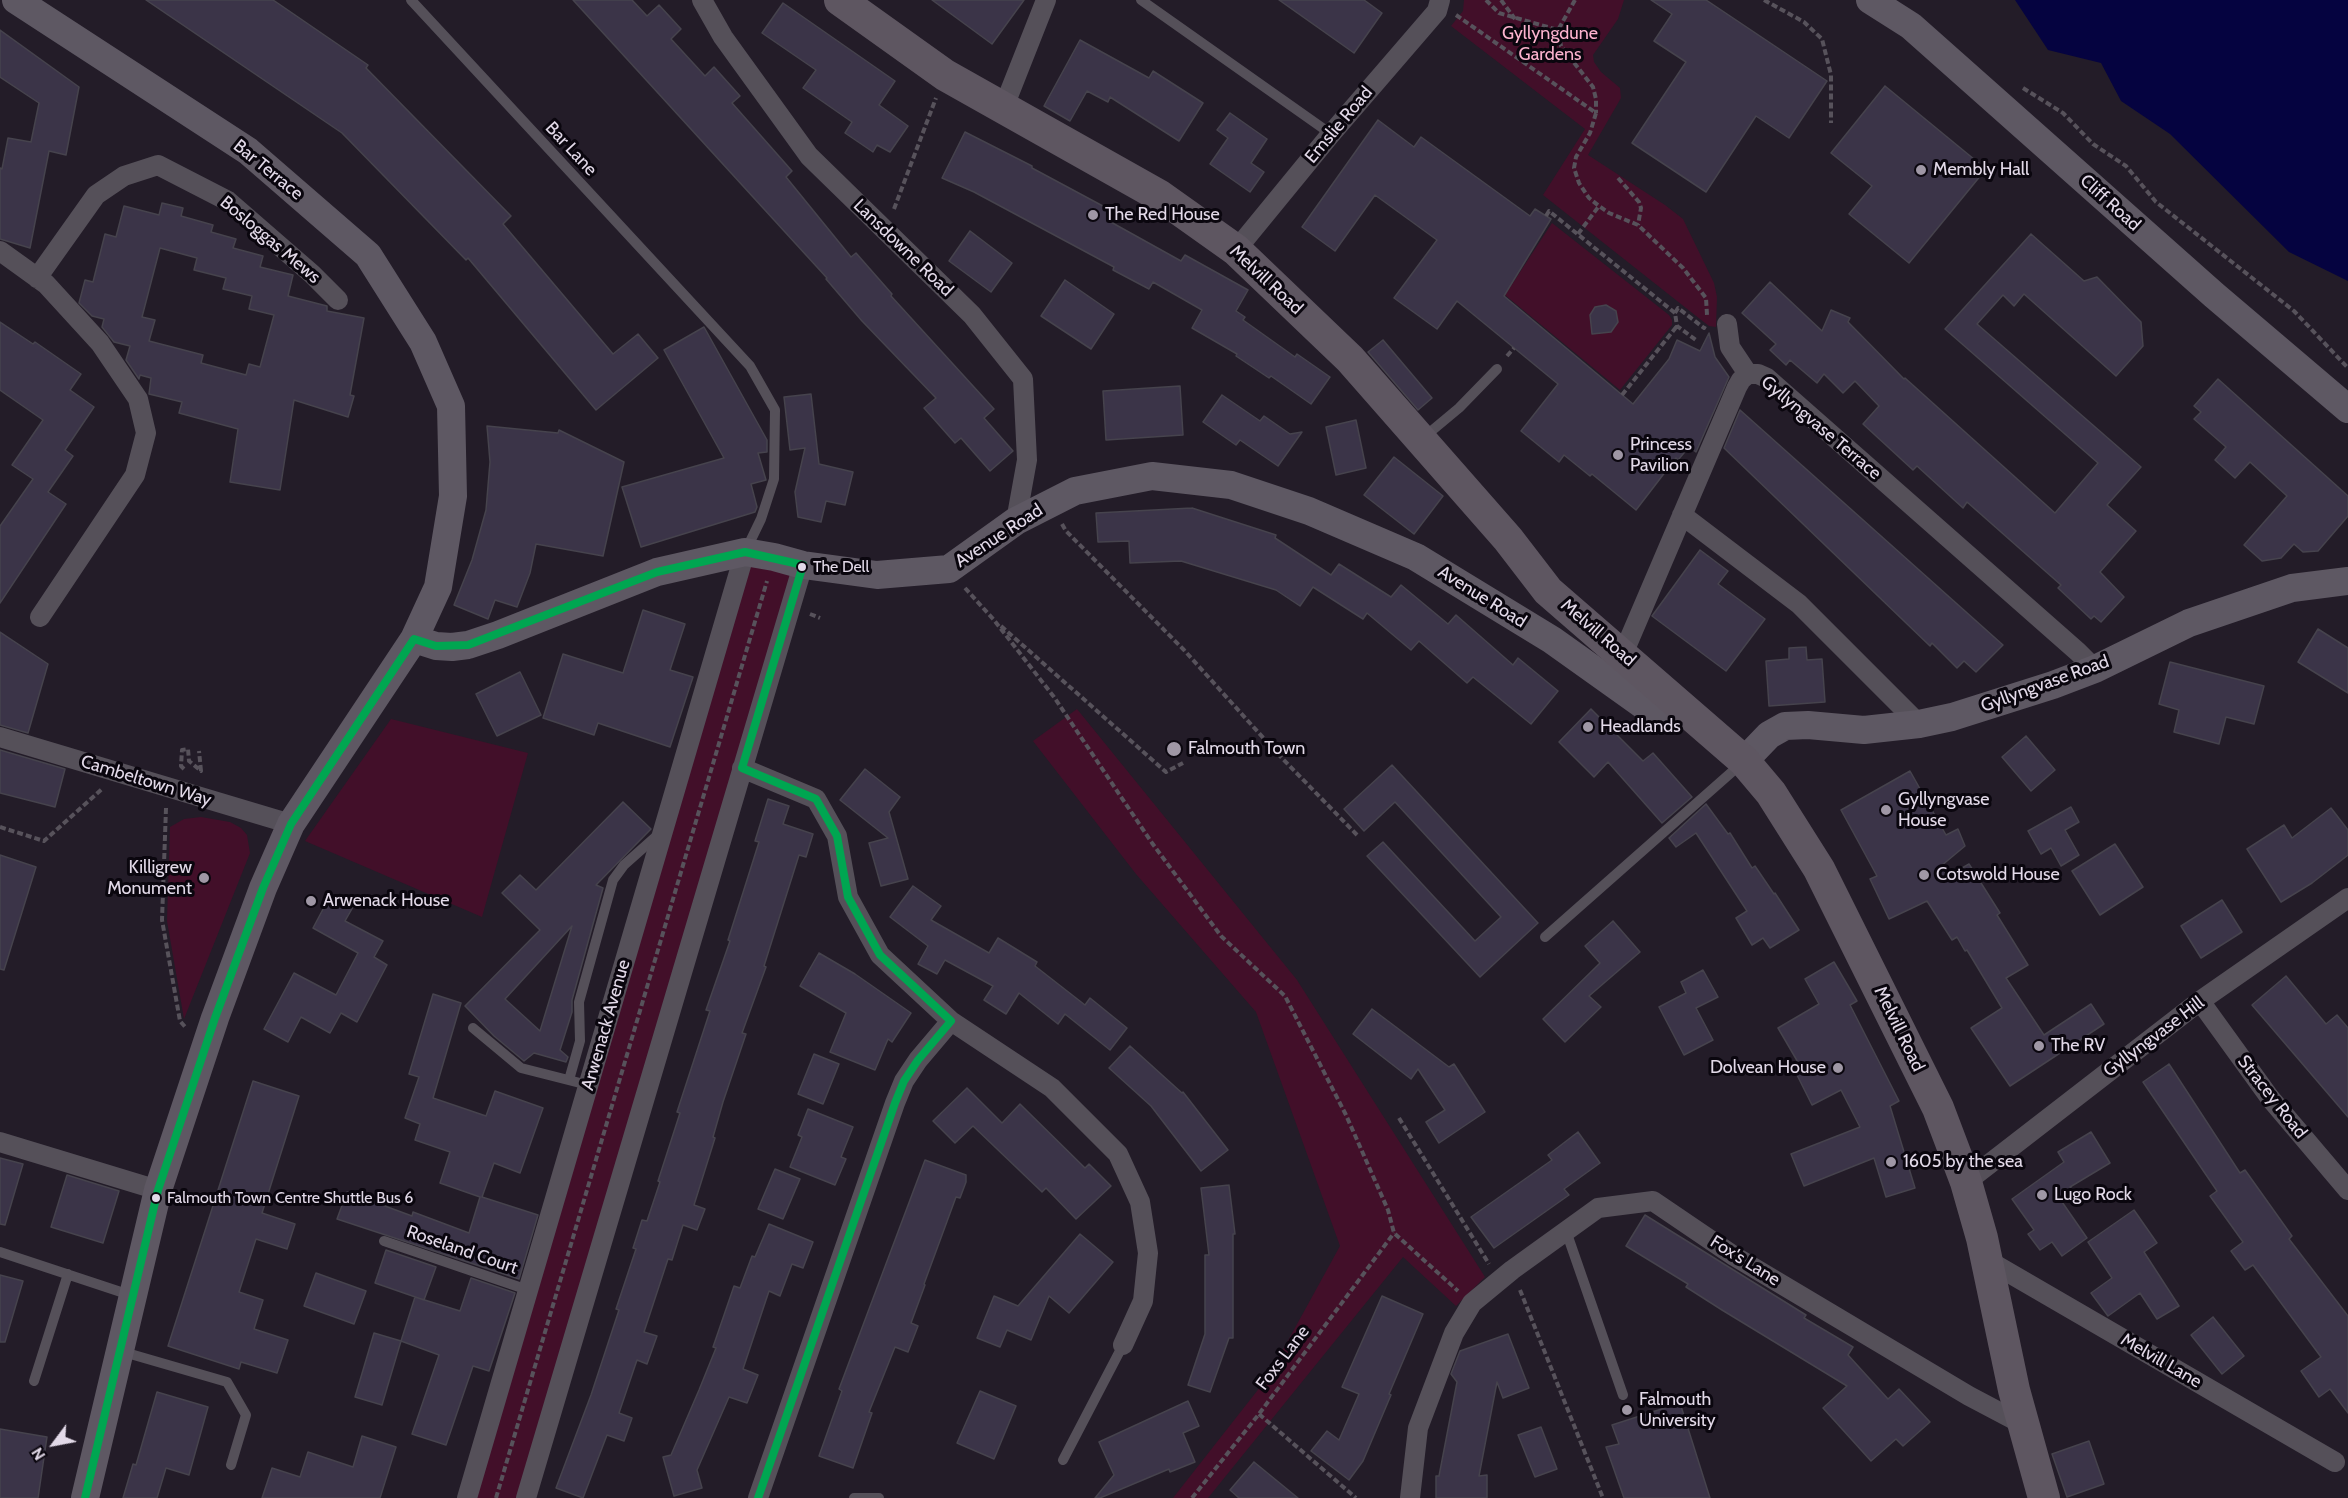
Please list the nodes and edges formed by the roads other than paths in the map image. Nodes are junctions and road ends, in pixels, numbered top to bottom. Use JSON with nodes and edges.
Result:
{"nodes":[{"id":1,"x":16,"y":0,"type":"edge"},
{"id":2,"x":411,"y":0,"type":"edge"},
{"id":3,"x":702,"y":0,"type":"edge"},
{"id":4,"x":840,"y":0,"type":"edge"},
{"id":5,"x":1045,"y":0,"type":"edge"},
{"id":6,"x":1140,"y":0,"type":"edge"},
{"id":7,"x":1870,"y":0,"type":"edge"},
{"id":8,"x":1440,"y":1,"type":"edge"},
{"id":9,"x":1002,"y":109,"type":"junction"},
{"id":10,"x":1331,"y":134,"type":"junction"},
{"id":11,"x":1236,"y":250,"type":"junction"},
{"id":12,"x":0,"y":251,"type":"edge"},
{"id":13,"x":37,"y":278,"type":"junction"},
{"id":14,"x":338,"y":300,"type":"dead end"},
{"id":15,"x":1727,"y":324,"type":"dead end"},
{"id":16,"x":1497,"y":369,"type":"dead end"},
{"id":17,"x":1748,"y":374,"type":"junction"},
{"id":18,"x":2348,"y":409,"type":"edge"},
{"id":19,"x":1420,"y":441,"type":"junction"},
{"id":20,"x":1682,"y":515,"type":"junction"},
{"id":21,"x":1016,"y":521,"type":"junction"},
{"id":22,"x":745,"y":552,"type":"junction"},
{"id":23,"x":802,"y":565,"type":"junction"},
{"id":24,"x":2348,"y":580,"type":"edge"},
{"id":25,"x":40,"y":617,"type":"dead end"},
{"id":26,"x":414,"y":639,"type":"junction"},
{"id":27,"x":1623,"y":654,"type":"junction"},
{"id":28,"x":2095,"y":669,"type":"junction"},
{"id":29,"x":1685,"y":708,"type":"junction"},
{"id":30,"x":1919,"y":724,"type":"junction"},
{"id":31,"x":0,"y":737,"type":"edge"},
{"id":32,"x":1744,"y":761,"type":"junction"},
{"id":33,"x":742,"y":768,"type":"junction"},
{"id":34,"x":291,"y":824,"type":"junction"},
{"id":35,"x":663,"y":830,"type":"junction"},
{"id":36,"x":2348,"y":898,"type":"edge"},
{"id":37,"x":1545,"y":937,"type":"dead end"},
{"id":38,"x":2200,"y":1001,"type":"junction"},
{"id":39,"x":951,"y":1021,"type":"junction"},
{"id":40,"x":473,"y":1028,"type":"dead end"},
{"id":41,"x":568,"y":1080,"type":"junction"},
{"id":42,"x":588,"y":1085,"type":"junction"},
{"id":43,"x":0,"y":1142,"type":"edge"},
{"id":44,"x":1966,"y":1182,"type":"junction"},
{"id":45,"x":158,"y":1190,"type":"junction"},
{"id":46,"x":2348,"y":1190,"type":"edge"},
{"id":47,"x":1566,"y":1231,"type":"junction"},
{"id":48,"x":384,"y":1241,"type":"dead end"},
{"id":49,"x":0,"y":1252,"type":"edge"},
{"id":50,"x":1987,"y":1260,"type":"junction"},
{"id":51,"x":68,"y":1274,"type":"junction"},
{"id":52,"x":528,"y":1290,"type":"junction"},
{"id":53,"x":133,"y":1297,"type":"junction"},
{"id":54,"x":1123,"y":1345,"type":"joint"},
{"id":55,"x":120,"y":1351,"type":"junction"},
{"id":56,"x":34,"y":1381,"type":"dead end"},
{"id":57,"x":1623,"y":1395,"type":"dead end"},
{"id":58,"x":2024,"y":1425,"type":"junction"},
{"id":59,"x":1063,"y":1460,"type":"dead end"},
{"id":60,"x":2335,"y":1462,"type":"dead end"},
{"id":61,"x":231,"y":1466,"type":"dead end"},
{"id":62,"x":85,"y":1498,"type":"edge"},
{"id":63,"x":467,"y":1498,"type":"edge"},
{"id":64,"x":526,"y":1498,"type":"edge"},
{"id":65,"x":758,"y":1498,"type":"edge"},
{"id":66,"x":854,"y":1498,"type":"edge"},
{"id":67,"x":879,"y":1498,"type":"edge"},
{"id":68,"x":1410,"y":1498,"type":"edge"},
{"id":69,"x":2044,"y":1498,"type":"edge"}],
"edges":[{"from":1,"to":26,"type":"street","name":"Bar Terrace"},
{"from":2,"to":22,"type":"lane","name":"Bar Lane"},
{"from":3,"to":21,"type":"street","name":"Lansdowne Road"},
{"from":4,"to":9,"type":"main road","name":"Melvill Road"},
{"from":5,"to":9,"type":"street"},
{"from":6,"to":10,"type":"lane"},
{"from":7,"to":18,"type":"street","name":"Cliff Road"},
{"from":8,"to":10,"type":"street","name":"Emslie Road"},
{"from":9,"to":11,"type":"main road","name":"Melvill Road"},
{"from":10,"to":11,"type":"street","name":"Emslie Road"},
{"from":11,"to":19,"type":"main road","name":"Melvill Road"},
{"from":12,"to":13,"type":"street"},
{"from":13,"to":14,"type":"street","name":"Bosloggas Mews"},
{"from":13,"to":25,"type":"street"},
{"from":15,"to":17,"type":"street"},
{"from":16,"to":19,"type":"lane"},
{"from":17,"to":20,"type":"street","name":"Gyllyngvase Terrace"},
{"from":17,"to":28,"type":"street","name":"Gyllyngvase Terrace"},
{"from":19,"to":27,"type":"main road","name":"Melvill Road"},
{"from":20,"to":27,"type":"street","name":"Gyllyngvase Terrace"},
{"from":20,"to":30,"type":"street"},
{"from":21,"to":23,"type":"street","name":"Avenue Road"},
{"from":21,"to":29,"type":"street","name":"Avenue Road"},
{"from":22,"to":23,"type":"street","name":"Avenue Road"},
{"from":22,"to":26,"type":"street","name":"Avenue Road"},
{"from":22,"to":35,"type":"street","name":"Arwenack Avenue"},
{"from":23,"to":33,"type":"street"},
{"from":24,"to":28,"type":"street","name":"Gyllyngvase Road"},
{"from":26,"to":34,"type":"street"},
{"from":27,"to":29,"type":"main road","name":"Melvill Road"},
{"from":28,"to":30,"type":"street","name":"Gyllyngvase Road"},
{"from":29,"to":32,"type":"main road","name":"Melvill Road"},
{"from":30,"to":32,"type":"street","name":"Gyllyngvase Road"},
{"from":31,"to":34,"type":"street","name":"Cambeltown Way"},
{"from":32,"to":37,"type":"lane"},
{"from":32,"to":44,"type":"main road","name":"Melvill Road"},
{"from":33,"to":39,"type":"street"},
{"from":33,"to":64,"type":"street"},
{"from":34,"to":45,"type":"street"},
{"from":35,"to":41,"type":"lane"},
{"from":35,"to":42,"type":"street","name":"Arwenack Avenue"},
{"from":36,"to":38,"type":"street","name":"Gyllyngvase Hill"},
{"from":38,"to":44,"type":"street","name":"Gyllyngvase Hill"},
{"from":38,"to":46,"type":"street","name":"Stracey Road"},
{"from":39,"to":54,"type":"street"},
{"from":39,"to":65,"type":"street"},
{"from":40,"to":41,"type":"lane"},
{"from":41,"to":42,"type":"lane"},
{"from":42,"to":52,"type":"street","name":"Arwenack Avenue"},
{"from":43,"to":45,"type":"street"},
{"from":44,"to":50,"type":"main road","name":"Melvill Road"},
{"from":45,"to":53,"type":"street"},
{"from":47,"to":57,"type":"lane"},
{"from":47,"to":58,"type":"street","name":"Fox's Lane"},
{"from":47,"to":68,"type":"street","name":"Fox's Lane"},
{"from":48,"to":52,"type":"lane","name":"Roseland Court"},
{"from":49,"to":51,"type":"lane"},
{"from":50,"to":58,"type":"main road","name":"Melvill Road"},
{"from":50,"to":60,"type":"street","name":"Melvill Lane"},
{"from":51,"to":53,"type":"lane"},
{"from":51,"to":56,"type":"lane"},
{"from":52,"to":63,"type":"street","name":"Arwenack Avenue"},
{"from":53,"to":55,"type":"street"},
{"from":54,"to":59,"type":"lane"},
{"from":55,"to":61,"type":"lane"},
{"from":55,"to":62,"type":"street"},
{"from":58,"to":69,"type":"main road","name":"Melvill Road"},
{"from":66,"to":67,"type":"lane"}]}
